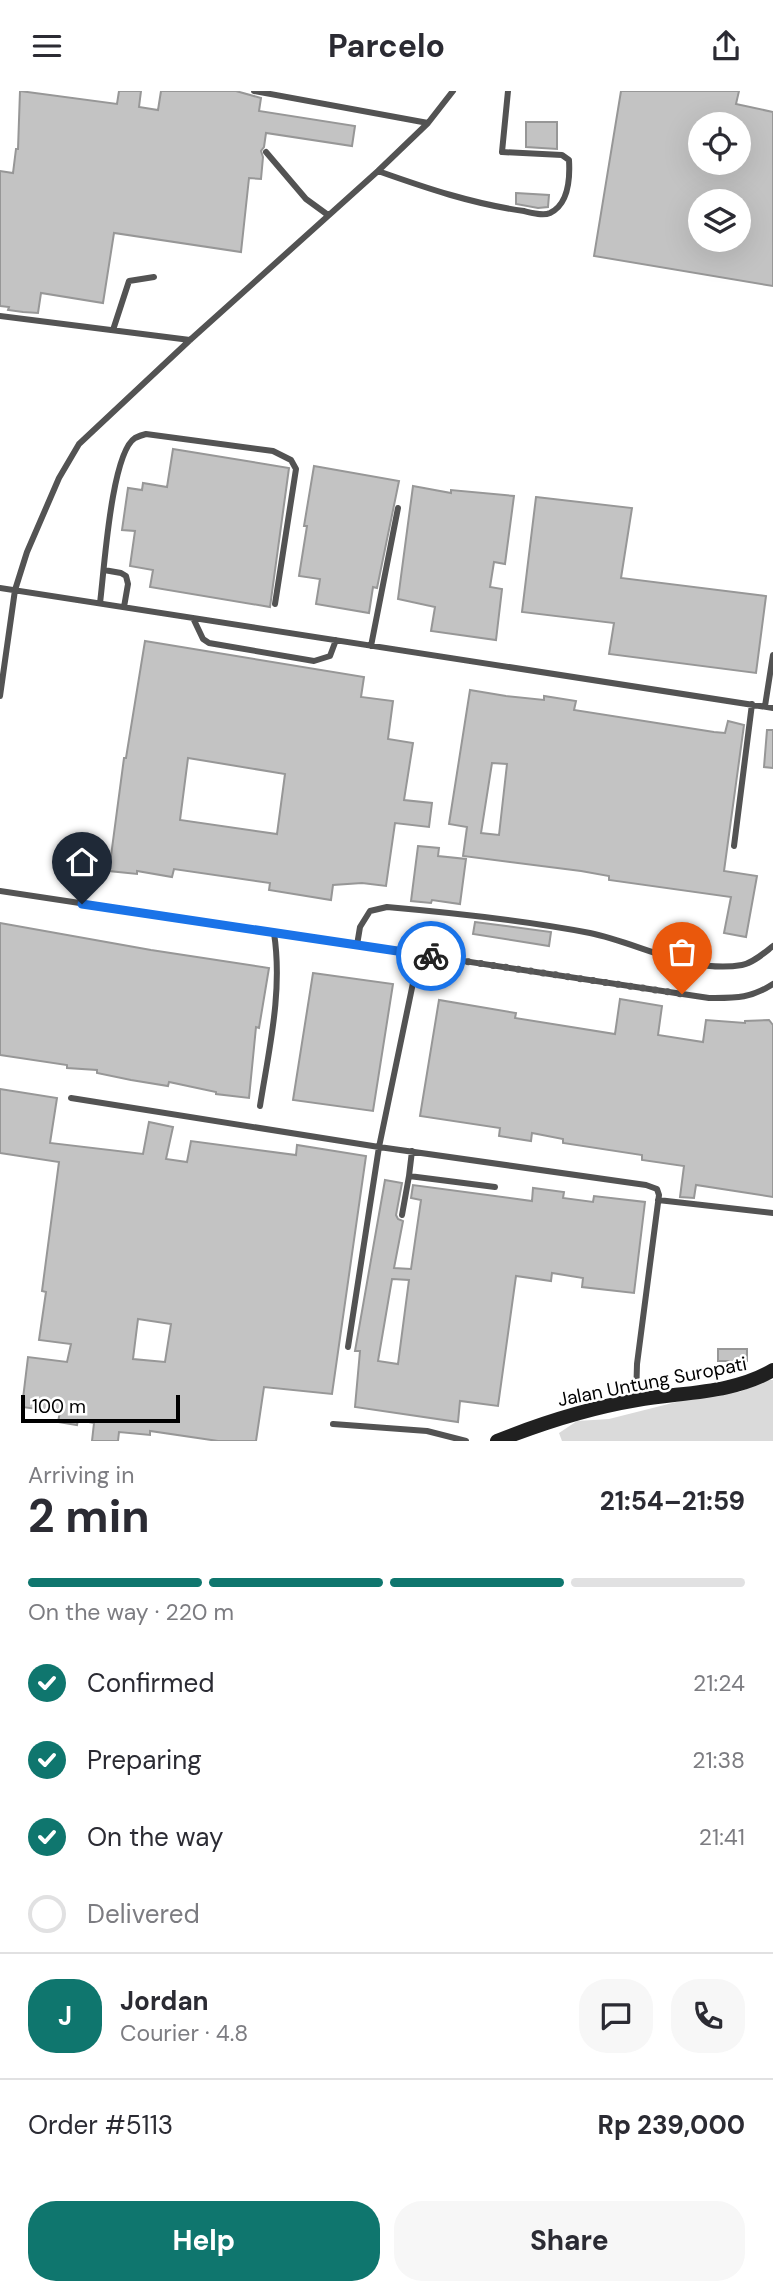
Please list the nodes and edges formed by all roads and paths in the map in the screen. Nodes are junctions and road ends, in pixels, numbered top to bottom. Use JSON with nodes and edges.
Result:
{"nodes":[{"id":1,"x":254,"y":91,"type":"edge"},
{"id":2,"x":453,"y":91,"type":"edge"},
{"id":3,"x":508,"y":91,"type":"edge"},
{"id":4,"x":428,"y":123,"type":"junction"},
{"id":5,"x":266,"y":152,"type":"dead end"},
{"id":6,"x":378,"y":171,"type":"junction"},
{"id":7,"x":328,"y":215,"type":"junction"},
{"id":8,"x":154,"y":278,"type":"dead end"},
{"id":9,"x":0,"y":316,"type":"edge"},
{"id":10,"x":113,"y":330,"type":"junction"},
{"id":11,"x":190,"y":340,"type":"junction"},
{"id":12,"x":397,"y":508,"type":"dead end"},
{"id":13,"x":104,"y":570,"type":"junction"},
{"id":14,"x":0,"y":588,"type":"edge"},
{"id":15,"x":15,"y":590,"type":"junction"},
{"id":16,"x":100,"y":603,"type":"junction"},
{"id":17,"x":275,"y":604,"type":"dead end"},
{"id":18,"x":124,"y":607,"type":"junction"},
{"id":19,"x":193,"y":618,"type":"junction"},
{"id":20,"x":336,"y":641,"type":"junction"},
{"id":21,"x":371,"y":646,"type":"junction"},
{"id":22,"x":773,"y":655,"type":"edge"},
{"id":23,"x":0,"y":696,"type":"edge"},
{"id":24,"x":752,"y":704,"type":"junction"},
{"id":25,"x":765,"y":706,"type":"junction"},
{"id":26,"x":773,"y":708,"type":"edge"},
{"id":27,"x":734,"y":846,"type":"dead end"},
{"id":28,"x":0,"y":891,"type":"edge"},
{"id":29,"x":274,"y":933,"type":"junction"},
{"id":30,"x":357,"y":945,"type":"junction"},
{"id":31,"x":773,"y":946,"type":"edge"},
{"id":32,"x":419,"y":954,"type":"junction"},
{"id":33,"x":773,"y":984,"type":"edge"},
{"id":34,"x":71,"y":1098,"type":"dead end"},
{"id":35,"x":260,"y":1106,"type":"dead end"},
{"id":36,"x":379,"y":1147,"type":"junction"},
{"id":37,"x":412,"y":1151,"type":"junction"},
{"id":38,"x":409,"y":1176,"type":"junction"},
{"id":39,"x":495,"y":1187,"type":"dead end"},
{"id":40,"x":658,"y":1201,"type":"junction"},
{"id":41,"x":773,"y":1213,"type":"edge"},
{"id":42,"x":402,"y":1215,"type":"dead end"},
{"id":43,"x":348,"y":1347,"type":"dead end"},
{"id":44,"x":773,"y":1370,"type":"edge"},
{"id":45,"x":636,"y":1400,"type":"junction"},
{"id":46,"x":333,"y":1424,"type":"dead end"},
{"id":47,"x":466,"y":1441,"type":"edge"},
{"id":48,"x":497,"y":1441,"type":"edge"}],
"edges":[{"from":1,"to":4,"type":"lane"},
{"from":2,"to":4,"type":"lane"},
{"from":3,"to":6,"type":"lane"},
{"from":4,"to":6,"type":"lane"},
{"from":5,"to":7,"type":"lane"},
{"from":6,"to":7,"type":"lane"},
{"from":7,"to":11,"type":"lane"},
{"from":8,"to":10,"type":"lane"},
{"from":9,"to":10,"type":"lane"},
{"from":10,"to":11,"type":"lane"},
{"from":11,"to":15,"type":"lane"},
{"from":12,"to":21,"type":"lane"},
{"from":13,"to":16,"type":"lane"},
{"from":13,"to":17,"type":"lane"},
{"from":13,"to":18,"type":"lane"},
{"from":14,"to":15,"type":"lane"},
{"from":15,"to":16,"type":"lane"},
{"from":15,"to":23,"type":"lane"},
{"from":16,"to":18,"type":"lane"},
{"from":18,"to":19,"type":"lane"},
{"from":19,"to":20,"type":"lane"},
{"from":19,"to":20,"type":"lane"},
{"from":20,"to":21,"type":"lane"},
{"from":21,"to":24,"type":"lane"},
{"from":22,"to":25,"type":"lane"},
{"from":24,"to":25,"type":"lane"},
{"from":24,"to":27,"type":"lane"},
{"from":25,"to":26,"type":"lane"},
{"from":28,"to":29,"type":"lane"},
{"from":29,"to":30,"type":"lane"},
{"from":29,"to":35,"type":"lane"},
{"from":30,"to":31,"type":"lane"},
{"from":30,"to":32,"type":"lane"},
{"from":32,"to":33,"type":"lane"},
{"from":32,"to":36,"type":"lane"},
{"from":34,"to":36,"type":"lane"},
{"from":36,"to":37,"type":"lane"},
{"from":36,"to":43,"type":"lane"},
{"from":37,"to":38,"type":"lane"},
{"from":37,"to":40,"type":"lane"},
{"from":38,"to":39,"type":"lane"},
{"from":38,"to":42,"type":"lane"},
{"from":40,"to":41,"type":"lane"},
{"from":40,"to":45,"type":"lane"},
{"from":44,"to":45,"type":"main road","name":"Jalan Untung Suropati"},
{"from":45,"to":48,"type":"main road","name":"Jalan Untung Suropati"},
{"from":46,"to":47,"type":"lane"}]}
